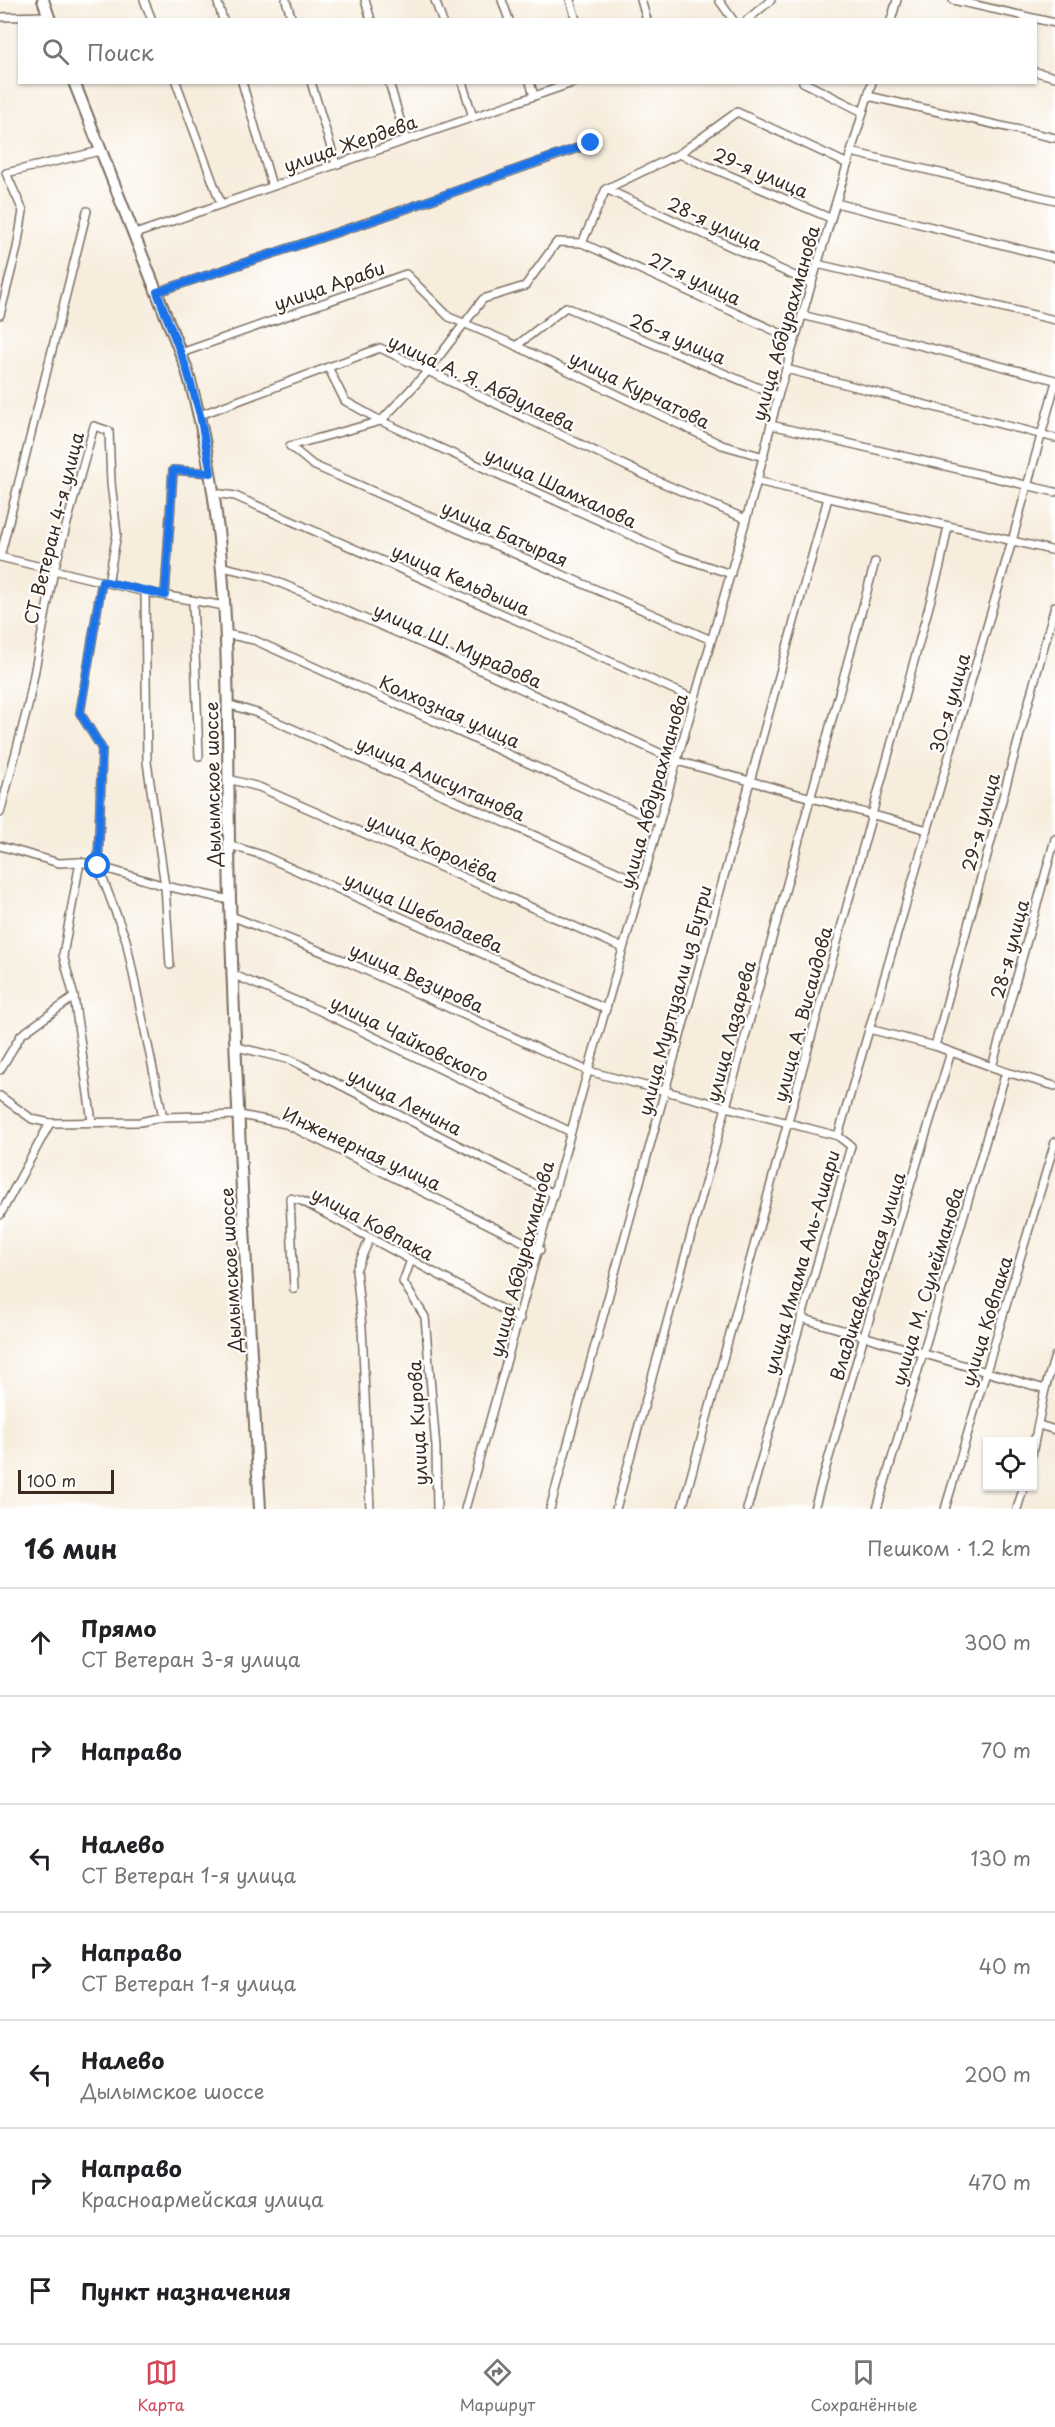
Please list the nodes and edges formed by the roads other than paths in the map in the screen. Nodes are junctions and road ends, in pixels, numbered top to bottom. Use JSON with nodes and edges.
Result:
{"nodes":[{"id":1,"x":43,"y":0,"type":"edge"},
{"id":2,"x":144,"y":0,"type":"edge"},
{"id":3,"x":218,"y":0,"type":"edge"},
{"id":4,"x":286,"y":0,"type":"edge"},
{"id":5,"x":365,"y":0,"type":"edge"},
{"id":6,"x":435,"y":0,"type":"edge"},
{"id":7,"x":502,"y":0,"type":"edge"},
{"id":8,"x":570,"y":0,"type":"edge"},
{"id":9,"x":641,"y":0,"type":"edge"},
{"id":10,"x":771,"y":0,"type":"edge"},
{"id":11,"x":897,"y":0,"type":"edge"},
{"id":12,"x":953,"y":0,"type":"edge"},
{"id":13,"x":721,"y":1,"type":"edge"},
{"id":14,"x":0,"y":17,"type":"edge"},
{"id":15,"x":50,"y":18,"type":"edge"},
{"id":16,"x":151,"y":18,"type":"edge"},
{"id":17,"x":222,"y":18,"type":"edge"},
{"id":18,"x":291,"y":18,"type":"edge"},
{"id":19,"x":370,"y":18,"type":"edge"},
{"id":20,"x":441,"y":18,"type":"edge"},
{"id":21,"x":508,"y":18,"type":"edge"},
{"id":22,"x":575,"y":18,"type":"edge"},
{"id":23,"x":646,"y":18,"type":"edge"},
{"id":24,"x":732,"y":18,"type":"edge"},
{"id":25,"x":749,"y":18,"type":"edge"},
{"id":26,"x":892,"y":18,"type":"edge"},
{"id":27,"x":1033,"y":18,"type":"edge"},
{"id":28,"x":1037,"y":19,"type":"edge"},
{"id":29,"x":1055,"y":23,"type":"edge"},
{"id":30,"x":1037,"y":72,"type":"edge"},
{"id":31,"x":1055,"y":77,"type":"edge"},
{"id":32,"x":75,"y":84,"type":"edge"},
{"id":33,"x":177,"y":84,"type":"edge"},
{"id":34,"x":243,"y":84,"type":"edge"},
{"id":35,"x":312,"y":84,"type":"edge"},
{"id":36,"x":390,"y":84,"type":"edge"},
{"id":37,"x":463,"y":84,"type":"edge"},
{"id":38,"x":531,"y":84,"type":"edge"},
{"id":39,"x":569,"y":84,"type":"edge"},
{"id":40,"x":807,"y":84,"type":"edge"},
{"id":41,"x":871,"y":84,"type":"edge"},
{"id":42,"x":534,"y":96,"type":"junction"},
{"id":43,"x":868,"y":96,"type":"junction"},
{"id":44,"x":863,"y":112,"type":"junction"},
{"id":45,"x":473,"y":117,"type":"junction"},
{"id":46,"x":1055,"y":138,"type":"edge"},
{"id":47,"x":406,"y":140,"type":"junction"},
{"id":48,"x":591,"y":143,"type":"dead end"},
{"id":49,"x":100,"y":151,"type":"junction"},
{"id":50,"x":851,"y":152,"type":"junction"},
{"id":51,"x":679,"y":154,"type":"junction"},
{"id":52,"x":336,"y":164,"type":"junction"},
{"id":53,"x":848,"y":164,"type":"junction"},
{"id":54,"x":3,"y":173,"type":"edge"},
{"id":55,"x":272,"y":186,"type":"junction"},
{"id":56,"x":606,"y":189,"type":"junction"},
{"id":57,"x":1055,"y":200,"type":"edge"},
{"id":58,"x":836,"y":203,"type":"junction"},
{"id":59,"x":221,"y":204,"type":"junction"},
{"id":60,"x":87,"y":211,"type":"dead end"},
{"id":61,"x":830,"y":218,"type":"junction"},
{"id":62,"x":135,"y":234,"type":"junction"},
{"id":63,"x":582,"y":243,"type":"junction"},
{"id":64,"x":1055,"y":258,"type":"edge"},
{"id":65,"x":817,"y":264,"type":"junction"},
{"id":66,"x":812,"y":284,"type":"junction"},
{"id":67,"x":157,"y":292,"type":"junction"},
{"id":68,"x":0,"y":315,"type":"edge"},
{"id":69,"x":802,"y":315,"type":"junction"},
{"id":70,"x":1055,"y":321,"type":"edge"},
{"id":71,"x":465,"y":324,"type":"junction"},
{"id":72,"x":795,"y":340,"type":"junction"},
{"id":73,"x":506,"y":341,"type":"joint"},
{"id":74,"x":516,"y":346,"type":"junction"},
{"id":75,"x":181,"y":353,"type":"junction"},
{"id":76,"x":328,"y":367,"type":"junction"},
{"id":77,"x":786,"y":369,"type":"junction"},
{"id":78,"x":428,"y":371,"type":"junction"},
{"id":79,"x":1055,"y":380,"type":"edge"},
{"id":80,"x":1055,"y":385,"type":"edge"},
{"id":81,"x":778,"y":396,"type":"junction"},
{"id":82,"x":200,"y":415,"type":"junction"},
{"id":83,"x":381,"y":421,"type":"junction"},
{"id":84,"x":771,"y":425,"type":"junction"},
{"id":85,"x":1041,"y":434,"type":"junction"},
{"id":86,"x":1055,"y":438,"type":"edge"},
{"id":87,"x":764,"y":457,"type":"junction"},
{"id":88,"x":211,"y":473,"type":"junction"},
{"id":89,"x":757,"y":481,"type":"junction"},
{"id":90,"x":1026,"y":485,"type":"junction"},
{"id":91,"x":1055,"y":492,"type":"edge"},
{"id":92,"x":214,"y":493,"type":"junction"},
{"id":93,"x":828,"y":498,"type":"junction"},
{"id":94,"x":746,"y":519,"type":"junction"},
{"id":95,"x":948,"y":526,"type":"junction"},
{"id":96,"x":1012,"y":541,"type":"junction"},
{"id":97,"x":1055,"y":551,"type":"edge"},
{"id":98,"x":0,"y":557,"type":"edge"},
{"id":99,"x":875,"y":562,"type":"dead end"},
{"id":100,"x":223,"y":567,"type":"junction"},
{"id":101,"x":54,"y":570,"type":"junction"},
{"id":102,"x":731,"y":574,"type":"junction"},
{"id":103,"x":105,"y":582,"type":"junction"},
{"id":104,"x":145,"y":592,"type":"junction"},
{"id":105,"x":165,"y":595,"type":"junction"},
{"id":106,"x":193,"y":601,"type":"junction"},
{"id":107,"x":225,"y":606,"type":"junction"},
{"id":108,"x":1055,"y":606,"type":"edge"},
{"id":109,"x":226,"y":634,"type":"junction"},
{"id":110,"x":711,"y":640,"type":"junction"},
{"id":111,"x":694,"y":699,"type":"junction"},
{"id":112,"x":227,"y":704,"type":"junction"},
{"id":113,"x":199,"y":756,"type":"dead end"},
{"id":114,"x":677,"y":761,"type":"junction"},
{"id":115,"x":228,"y":779,"type":"junction"},
{"id":116,"x":750,"y":780,"type":"junction"},
{"id":117,"x":810,"y":797,"type":"junction"},
{"id":118,"x":0,"y":813,"type":"edge"},
{"id":119,"x":872,"y":813,"type":"junction"},
{"id":120,"x":659,"y":822,"type":"junction"},
{"id":121,"x":928,"y":830,"type":"junction"},
{"id":122,"x":1055,"y":839,"type":"edge"},
{"id":123,"x":229,"y":845,"type":"junction"},
{"id":124,"x":0,"y":846,"type":"edge"},
{"id":125,"x":80,"y":862,"type":"junction"},
{"id":126,"x":98,"y":866,"type":"junction"},
{"id":127,"x":642,"y":883,"type":"junction"},
{"id":128,"x":165,"y":886,"type":"junction"},
{"id":129,"x":230,"y":900,"type":"junction"},
{"id":130,"x":231,"y":916,"type":"junction"},
{"id":131,"x":623,"y":948,"type":"junction"},
{"id":132,"x":170,"y":965,"type":"dead end"},
{"id":133,"x":234,"y":975,"type":"junction"},
{"id":134,"x":74,"y":997,"type":"junction"},
{"id":135,"x":606,"y":1009,"type":"junction"},
{"id":136,"x":869,"y":1029,"type":"junction"},
{"id":137,"x":934,"y":1046,"type":"junction"},
{"id":138,"x":237,"y":1047,"type":"junction"},
{"id":139,"x":951,"y":1052,"type":"junction"},
{"id":140,"x":992,"y":1067,"type":"junction"},
{"id":141,"x":0,"y":1071,"type":"edge"},
{"id":142,"x":588,"y":1071,"type":"junction"},
{"id":143,"x":1006,"y":1072,"type":"junction"},
{"id":144,"x":1054,"y":1083,"type":"edge"},
{"id":145,"x":664,"y":1092,"type":"junction"},
{"id":146,"x":0,"y":1096,"type":"edge"},
{"id":147,"x":724,"y":1107,"type":"junction"},
{"id":148,"x":240,"y":1115,"type":"junction"},
{"id":149,"x":163,"y":1117,"type":"junction"},
{"id":150,"x":92,"y":1122,"type":"junction"},
{"id":151,"x":50,"y":1123,"type":"junction"},
{"id":152,"x":788,"y":1124,"type":"junction"},
{"id":153,"x":571,"y":1132,"type":"junction"},
{"id":154,"x":838,"y":1136,"type":"junction"},
{"id":155,"x":1055,"y":1142,"type":"edge"},
{"id":156,"x":554,"y":1194,"type":"junction"},
{"id":157,"x":0,"y":1215,"type":"edge"},
{"id":158,"x":370,"y":1238,"type":"junction"},
{"id":159,"x":540,"y":1250,"type":"junction"},
{"id":160,"x":411,"y":1260,"type":"junction"},
{"id":161,"x":294,"y":1289,"type":"dead end"},
{"id":162,"x":801,"y":1318,"type":"junction"},
{"id":163,"x":520,"y":1319,"type":"junction"},
{"id":164,"x":864,"y":1336,"type":"junction"},
{"id":165,"x":923,"y":1353,"type":"junction"},
{"id":166,"x":1055,"y":1356,"type":"edge"},
{"id":167,"x":986,"y":1372,"type":"junction"},
{"id":168,"x":1045,"y":1389,"type":"junction"},
{"id":169,"x":1039,"y":1425,"type":"junction"},
{"id":170,"x":1055,"y":1430,"type":"edge"},
{"id":171,"x":1036,"y":1437,"type":"edge"},
{"id":172,"x":1022,"y":1491,"type":"edge"},
{"id":173,"x":260,"y":1509,"type":"edge"},
{"id":174,"x":370,"y":1509,"type":"edge"},
{"id":175,"x":437,"y":1509,"type":"edge"},
{"id":176,"x":465,"y":1509,"type":"edge"},
{"id":177,"x":550,"y":1509,"type":"edge"},
{"id":178,"x":616,"y":1509,"type":"edge"},
{"id":179,"x":682,"y":1509,"type":"edge"},
{"id":180,"x":747,"y":1509,"type":"edge"},
{"id":181,"x":814,"y":1509,"type":"edge"},
{"id":182,"x":877,"y":1509,"type":"edge"},
{"id":183,"x":945,"y":1509,"type":"edge"},
{"id":184,"x":1017,"y":1509,"type":"edge"}],
"edges":[{"from":1,"to":15,"type":"main road"},
{"from":2,"to":16,"type":"street"},
{"from":3,"to":17,"type":"street"},
{"from":4,"to":18,"type":"street"},
{"from":5,"to":19,"type":"street"},
{"from":6,"to":20,"type":"street"},
{"from":7,"to":21,"type":"street"},
{"from":8,"to":22,"type":"street"},
{"from":9,"to":23,"type":"street"},
{"from":10,"to":25,"type":"street"},
{"from":11,"to":26,"type":"street"},
{"from":12,"to":27,"type":"street"},
{"from":13,"to":24,"type":"street"},
{"from":14,"to":15,"type":"street"},
{"from":28,"to":29,"type":"street"},
{"from":30,"to":31,"type":"street"},
{"from":32,"to":49,"type":"main road","name":"Дылымское шоссе"},
{"from":33,"to":59,"type":"street"},
{"from":34,"to":55,"type":"street"},
{"from":35,"to":52,"type":"street"},
{"from":36,"to":47,"type":"street"},
{"from":37,"to":45,"type":"street"},
{"from":38,"to":42,"type":"street"},
{"from":39,"to":42,"type":"street","name":"улица Жердева"},
{"from":40,"to":44,"type":"street"},
{"from":41,"to":43,"type":"street","name":"улица Абдурахманова"},
{"from":42,"to":45,"type":"street","name":"улица Жердева"},
{"from":43,"to":44,"type":"street","name":"улица Абдурахманова"},
{"from":43,"to":46,"type":"street"},
{"from":44,"to":50,"type":"street","name":"улица Абдурахманова"},
{"from":45,"to":47,"type":"street","name":"улица Жердева"},
{"from":47,"to":52,"type":"street","name":"улица Жердева"},
{"from":48,"to":67,"type":"street"},
{"from":49,"to":54,"type":"street"},
{"from":49,"to":62,"type":"main road","name":"Дылымское шоссе"},
{"from":50,"to":53,"type":"street","name":"улица Абдурахманова"},
{"from":50,"to":57,"type":"street"},
{"from":51,"to":53,"type":"street"},
{"from":51,"to":56,"type":"street"},
{"from":51,"to":61,"type":"street","name":"29-я улица"},
{"from":52,"to":55,"type":"street","name":"улица Жердева"},
{"from":53,"to":58,"type":"street","name":"улица Абдурахманова"},
{"from":54,"to":68,"type":"street"},
{"from":55,"to":59,"type":"street","name":"улица Жердева"},
{"from":56,"to":63,"type":"street"},
{"from":56,"to":66,"type":"street","name":"28-я улица"},
{"from":58,"to":61,"type":"street","name":"улица Абдурахманова"},
{"from":58,"to":64,"type":"street"},
{"from":59,"to":62,"type":"street","name":"улица Жердева"},
{"from":60,"to":98,"type":"street"},
{"from":61,"to":65,"type":"street","name":"улица Абдурахманова"},
{"from":62,"to":67,"type":"main road","name":"Дылымское шоссе"},
{"from":63,"to":71,"type":"street"},
{"from":63,"to":72,"type":"street","name":"27-я улица"},
{"from":65,"to":66,"type":"street","name":"улица Абдурахманова"},
{"from":65,"to":70,"type":"street"},
{"from":66,"to":69,"type":"street","name":"улица Абдурахманова"},
{"from":67,"to":75,"type":"main road","name":"Дылымское шоссе"},
{"from":69,"to":72,"type":"street","name":"улица Абдурахманова"},
{"from":69,"to":79,"type":"street"},
{"from":71,"to":73,"type":"street","name":"улица Араби"},
{"from":71,"to":75,"type":"street","name":"улица Араби"},
{"from":71,"to":78,"type":"street"},
{"from":72,"to":77,"type":"street","name":"улица Абдурахманова"},
{"from":73,"to":74,"type":"street","name":"улица Курчатова"},
{"from":74,"to":81,"type":"street","name":"26-я улица"},
{"from":74,"to":87,"type":"street","name":"улица Курчатова"},
{"from":75,"to":82,"type":"main road","name":"Дылымское шоссе"},
{"from":76,"to":78,"type":"street","name":"улица А. Я. Абдулаева"},
{"from":76,"to":82,"type":"street","name":"улица А. Я. Абдулаева"},
{"from":76,"to":83,"type":"street","name":"улица Шамхалова"},
{"from":77,"to":81,"type":"street","name":"улица Абдурахманова"},
{"from":77,"to":85,"type":"street"},
{"from":78,"to":83,"type":"street"},
{"from":78,"to":94,"type":"street","name":"улица А. Я. Абдулаева"},
{"from":80,"to":85,"type":"street","name":"30-я улица"},
{"from":81,"to":84,"type":"street","name":"улица Абдурахманова"},
{"from":82,"to":88,"type":"main road","name":"Дылымское шоссе"},
{"from":83,"to":102,"type":"street","name":"улица Шамхалова"},
{"from":83,"to":110,"type":"street","name":"улица Батырая"},
{"from":84,"to":87,"type":"street","name":"улица Абдурахманова"},
{"from":84,"to":90,"type":"street"},
{"from":85,"to":86,"type":"street"},
{"from":85,"to":90,"type":"street","name":"30-я улица"},
{"from":87,"to":89,"type":"street","name":"улица Абдурахманова"},
{"from":88,"to":92,"type":"main road","name":"Дылымское шоссе"},
{"from":88,"to":105,"type":"street"},
{"from":89,"to":93,"type":"street"},
{"from":89,"to":94,"type":"street","name":"улица Абдурахманова"},
{"from":90,"to":91,"type":"street"},
{"from":90,"to":96,"type":"street","name":"30-я улица"},
{"from":92,"to":100,"type":"main road","name":"Дылымское шоссе"},
{"from":92,"to":111,"type":"street","name":"улица Кельдыша"},
{"from":93,"to":95,"type":"street"},
{"from":93,"to":116,"type":"street","name":"улица Муртузали из Бутри"},
{"from":94,"to":102,"type":"street","name":"улица Абдурахманова"},
{"from":95,"to":96,"type":"street"},
{"from":95,"to":119,"type":"street","name":"улица А. Висаидова"},
{"from":96,"to":97,"type":"street"},
{"from":96,"to":121,"type":"street","name":"30-я улица"},
{"from":98,"to":101,"type":"street"},
{"from":99,"to":117,"type":"street","name":"улица Лазарева"},
{"from":100,"to":107,"type":"main road","name":"Дылымское шоссе"},
{"from":100,"to":114,"type":"street","name":"улица Ш. Мурадова"},
{"from":101,"to":103,"type":"street"},
{"from":101,"to":103,"type":"street","name":"СТ Ветеран 4-я улица"},
{"from":101,"to":118,"type":"street","name":"СТ Ветеран 4-я улица"},
{"from":102,"to":110,"type":"street","name":"улица Абдурахманова"},
{"from":103,"to":104,"type":"street"},
{"from":103,"to":126,"type":"street"},
{"from":104,"to":105,"type":"street"},
{"from":104,"to":128,"type":"street"},
{"from":105,"to":106,"type":"street"},
{"from":106,"to":107,"type":"street"},
{"from":106,"to":113,"type":"street"},
{"from":107,"to":109,"type":"main road","name":"Дылымское шоссе"},
{"from":108,"to":137,"type":"street","name":"29-я улица"},
{"from":109,"to":112,"type":"main road","name":"Дылымское шоссе"},
{"from":109,"to":120,"type":"street","name":"Колхозная улица"},
{"from":110,"to":111,"type":"street","name":"улица Абдурахманова"},
{"from":111,"to":114,"type":"street","name":"улица Абдурахманова"},
{"from":112,"to":115,"type":"main road","name":"Дылымское шоссе"},
{"from":112,"to":127,"type":"street","name":"улица Алисултанова"},
{"from":114,"to":116,"type":"street","name":"улица Ш. Мурадова"},
{"from":114,"to":120,"type":"street","name":"улица Абдурахманова"},
{"from":115,"to":123,"type":"main road","name":"Дылымское шоссе"},
{"from":115,"to":131,"type":"street","name":"улица Королёва"},
{"from":116,"to":117,"type":"street","name":"улица Ш. Мурадова"},
{"from":116,"to":145,"type":"street","name":"улица Муртузали из Бутри"},
{"from":117,"to":119,"type":"street","name":"улица Ш. Мурадова"},
{"from":117,"to":147,"type":"street","name":"улица Лазарева"},
{"from":119,"to":121,"type":"street","name":"улица Ш. Мурадова"},
{"from":119,"to":152,"type":"street","name":"улица А. Висаидова"},
{"from":120,"to":127,"type":"street","name":"улица Абдурахманова"},
{"from":121,"to":136,"type":"street","name":"30-я улица"},
{"from":122,"to":140,"type":"street","name":"28-я улица"},
{"from":123,"to":129,"type":"main road","name":"Дылымское шоссе"},
{"from":123,"to":135,"type":"street","name":"улица Шеболдаева"},
{"from":124,"to":125,"type":"street"},
{"from":125,"to":126,"type":"street"},
{"from":125,"to":134,"type":"street"},
{"from":126,"to":128,"type":"street"},
{"from":126,"to":149,"type":"street"},
{"from":127,"to":131,"type":"street","name":"улица Абдурахманова"},
{"from":128,"to":129,"type":"street"},
{"from":128,"to":132,"type":"street"},
{"from":129,"to":130,"type":"main road","name":"Дылымское шоссе"},
{"from":130,"to":133,"type":"main road","name":"Дылымское шоссе"},
{"from":130,"to":142,"type":"street","name":"улица Везирова"},
{"from":131,"to":135,"type":"street","name":"улица Абдурахманова"},
{"from":133,"to":138,"type":"main road","name":"Дылымское шоссе"},
{"from":133,"to":153,"type":"street","name":"улица Чайковского"},
{"from":134,"to":141,"type":"street"},
{"from":134,"to":150,"type":"street"},
{"from":135,"to":142,"type":"street","name":"улица Абдурахманова"},
{"from":136,"to":137,"type":"street"},
{"from":136,"to":154,"type":"street","name":"улица Имама Аль-Ашари"},
{"from":137,"to":139,"type":"street"},
{"from":138,"to":148,"type":"main road","name":"Дылымское шоссе"},
{"from":138,"to":156,"type":"street","name":"улица Ленина"},
{"from":139,"to":140,"type":"street"},
{"from":139,"to":164,"type":"street","name":"Владикавказская улица"},
{"from":140,"to":143,"type":"street"},
{"from":142,"to":145,"type":"street","name":"улица Везирова"},
{"from":142,"to":153,"type":"street","name":"улица Абдурахманова"},
{"from":143,"to":144,"type":"street"},
{"from":143,"to":165,"type":"street","name":"улица М. Сулейманова"},
{"from":145,"to":147,"type":"street","name":"улица Везирова"},
{"from":145,"to":177,"type":"street","name":"улица Муртузали из Бутри"},
{"from":146,"to":151,"type":"street"},
{"from":147,"to":152,"type":"street","name":"улица Везирова"},
{"from":147,"to":178,"type":"street","name":"улица Лазарева"},
{"from":148,"to":149,"type":"street","name":"Инженерная улица"},
{"from":148,"to":159,"type":"street","name":"Инженерная улица"},
{"from":148,"to":173,"type":"main road","name":"Дылымское шоссе"},
{"from":149,"to":150,"type":"street","name":"Инженерная улица"},
{"from":150,"to":151,"type":"street","name":"Инженерная улица"},
{"from":151,"to":157,"type":"street"},
{"from":152,"to":154,"type":"street","name":"улица Везирова"},
{"from":152,"to":179,"type":"street","name":"улица А. Висаидова"},
{"from":153,"to":156,"type":"street","name":"улица Абдурахманова"},
{"from":154,"to":162,"type":"street","name":"улица Имама Аль-Ашари"},
{"from":155,"to":167,"type":"street","name":"улица Ковпака"},
{"from":156,"to":159,"type":"street","name":"улица Абдурахманова"},
{"from":158,"to":160,"type":"street","name":"улица Ковпака"},
{"from":158,"to":161,"type":"street","name":"улица Ковпака"},
{"from":158,"to":174,"type":"street"},
{"from":159,"to":163,"type":"street","name":"улица Абдурахманова"},
{"from":160,"to":163,"type":"street","name":"улица Ковпака"},
{"from":160,"to":175,"type":"street","name":"улица Кирова"},
{"from":162,"to":164,"type":"street"},
{"from":162,"to":180,"type":"street","name":"улица Имама Аль-Ашари"},
{"from":163,"to":176,"type":"street","name":"улица Абдурахманова"},
{"from":164,"to":165,"type":"street"},
{"from":164,"to":181,"type":"street","name":"Владикавказская улица"},
{"from":165,"to":167,"type":"street"},
{"from":165,"to":182,"type":"street","name":"улица М. Сулейманова"},
{"from":166,"to":168,"type":"street"},
{"from":167,"to":168,"type":"street"},
{"from":167,"to":183,"type":"street","name":"улица Ковпака"},
{"from":168,"to":169,"type":"street"},
{"from":169,"to":170,"type":"street"},
{"from":169,"to":171,"type":"street"},
{"from":172,"to":184,"type":"street"}]}
